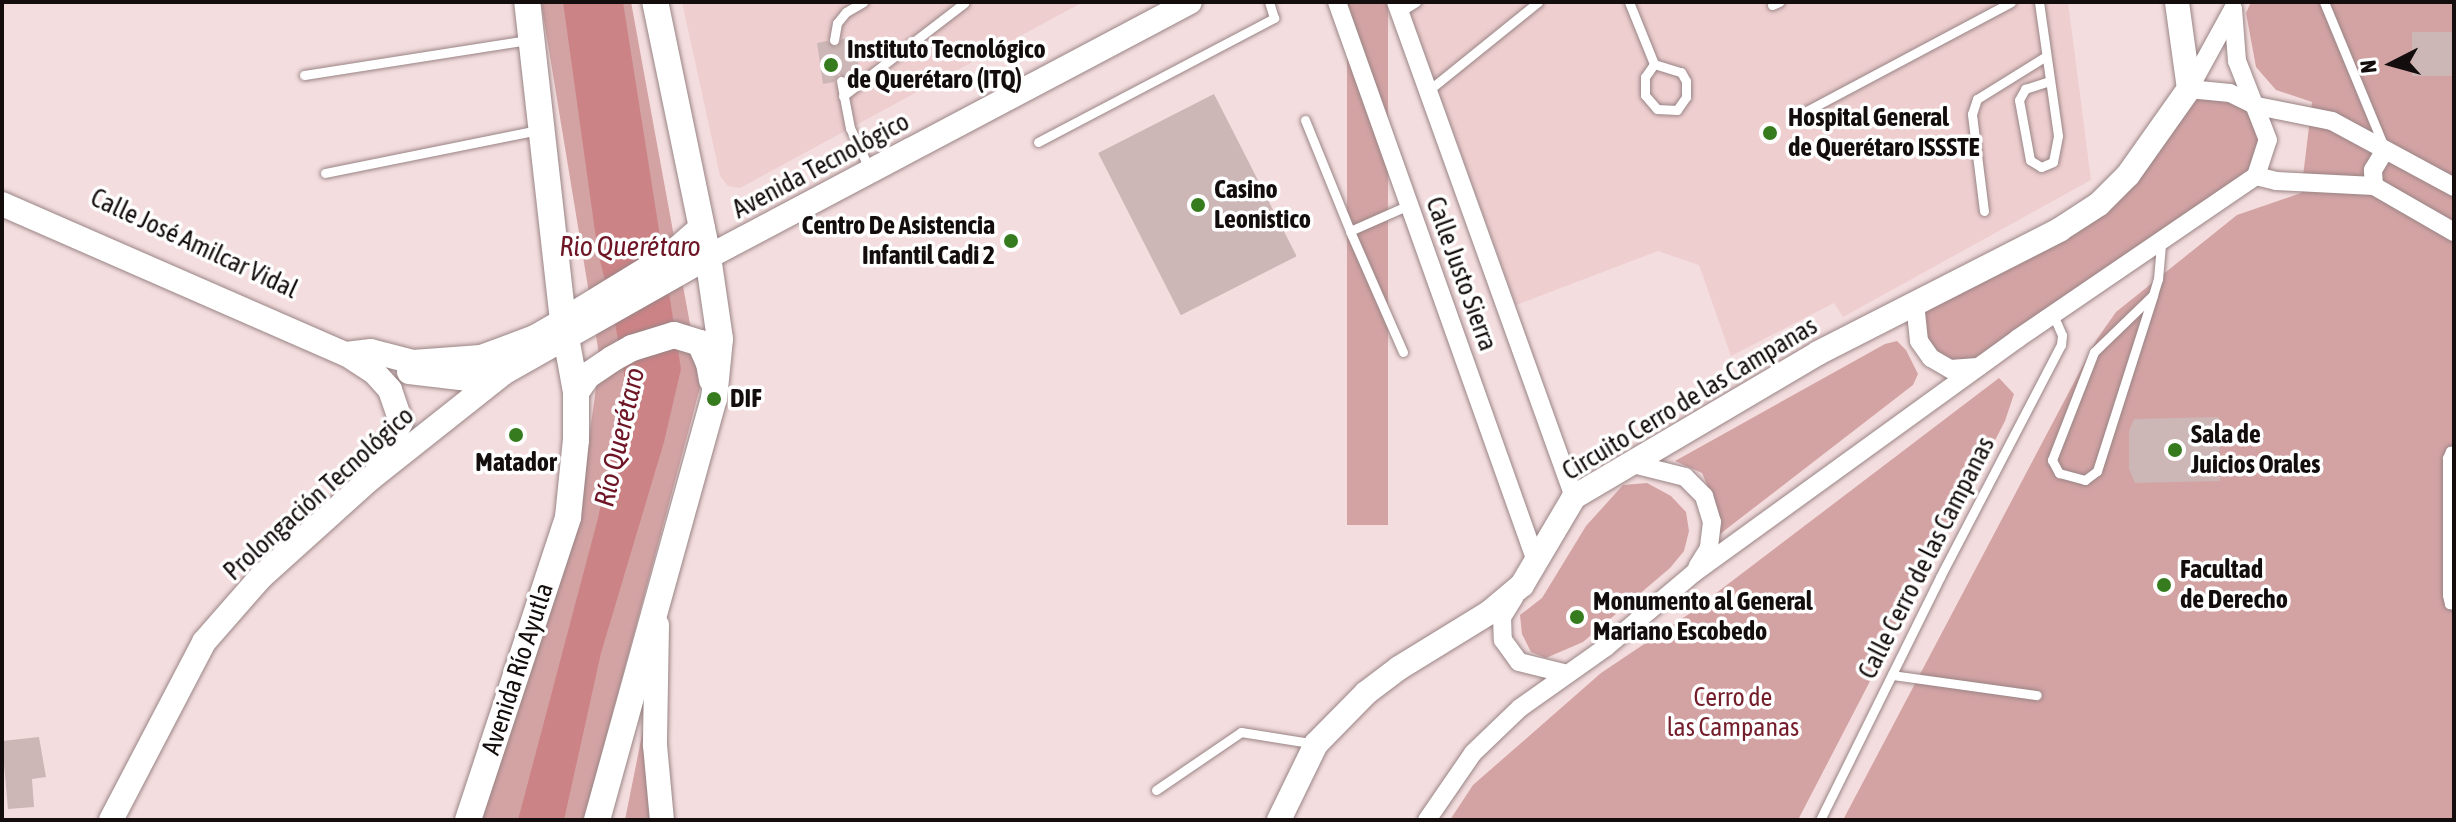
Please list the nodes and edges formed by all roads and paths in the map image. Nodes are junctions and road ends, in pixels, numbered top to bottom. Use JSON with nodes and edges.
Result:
{"nodes":[{"id":1,"x":527,"y":2,"type":"edge"},
{"id":2,"x":655,"y":2,"type":"edge"},
{"id":3,"x":863,"y":2,"type":"edge"},
{"id":4,"x":1190,"y":2,"type":"edge"},
{"id":5,"x":1269,"y":2,"type":"edge"},
{"id":6,"x":1337,"y":2,"type":"edge"},
{"id":7,"x":1538,"y":2,"type":"edge"},
{"id":8,"x":1629,"y":2,"type":"edge"},
{"id":9,"x":2011,"y":2,"type":"edge"},
{"id":10,"x":2039,"y":2,"type":"edge"},
{"id":11,"x":2177,"y":2,"type":"edge"},
{"id":12,"x":2324,"y":2,"type":"edge"},
{"id":13,"x":964,"y":3,"type":"edge"},
{"id":14,"x":1404,"y":5,"type":"edge"},
{"id":15,"x":2234,"y":5,"type":"edge"},
{"id":16,"x":532,"y":40,"type":"junction"},
{"id":17,"x":834,"y":40,"type":"dead end"},
{"id":18,"x":2046,"y":56,"type":"junction"},
{"id":19,"x":1654,"y":64,"type":"junction"},
{"id":20,"x":304,"y":75,"type":"dead end"},
{"id":21,"x":841,"y":81,"type":"dead end"},
{"id":22,"x":2049,"y":81,"type":"junction"},
{"id":23,"x":2189,"y":89,"type":"junction"},
{"id":24,"x":1429,"y":90,"type":"junction"},
{"id":25,"x":843,"y":96,"type":"junction"},
{"id":26,"x":2257,"y":106,"type":"junction"},
{"id":27,"x":1797,"y":116,"type":"dead end"},
{"id":28,"x":1305,"y":120,"type":"dead end"},
{"id":29,"x":543,"y":129,"type":"junction"},
{"id":30,"x":1038,"y":142,"type":"dead end"},
{"id":31,"x":2385,"y":150,"type":"junction"},
{"id":32,"x":871,"y":171,"type":"junction"},
{"id":33,"x":325,"y":173,"type":"dead end"},
{"id":34,"x":2256,"y":176,"type":"junction"},
{"id":35,"x":2374,"y":186,"type":"junction"},
{"id":36,"x":2454,"y":187,"type":"edge"},
{"id":37,"x":2,"y":191,"type":"edge"},
{"id":38,"x":2,"y":204,"type":"edge"},
{"id":39,"x":1409,"y":205,"type":"junction"},
{"id":40,"x":1984,"y":211,"type":"dead end"},
{"id":41,"x":702,"y":228,"type":"junction"},
{"id":42,"x":1350,"y":231,"type":"junction"},
{"id":43,"x":2454,"y":232,"type":"edge"},
{"id":44,"x":2161,"y":240,"type":"junction"},
{"id":45,"x":708,"y":257,"type":"junction"},
{"id":46,"x":674,"y":266,"type":"junction"},
{"id":47,"x":2153,"y":295,"type":"junction"},
{"id":48,"x":1915,"y":303,"type":"junction"},
{"id":49,"x":2053,"y":315,"type":"junction"},
{"id":50,"x":576,"y":323,"type":"junction"},
{"id":51,"x":1403,"y":352,"type":"dead end"},
{"id":52,"x":353,"y":353,"type":"junction"},
{"id":53,"x":1978,"y":367,"type":"junction"},
{"id":54,"x":505,"y":372,"type":"junction"},
{"id":55,"x":576,"y":392,"type":"junction"},
{"id":56,"x":714,"y":399,"type":"junction"},
{"id":57,"x":2454,"y":450,"type":"edge"},
{"id":58,"x":1629,"y":463,"type":"junction"},
{"id":59,"x":370,"y":479,"type":"junction"},
{"id":60,"x":1574,"y":497,"type":"junction"},
{"id":61,"x":1537,"y":564,"type":"junction"},
{"id":62,"x":1694,"y":573,"type":"junction"},
{"id":63,"x":1522,"y":585,"type":"junction"},
{"id":64,"x":658,"y":594,"type":"junction"},
{"id":65,"x":2454,"y":605,"type":"edge"},
{"id":66,"x":1567,"y":674,"type":"junction"},
{"id":67,"x":1892,"y":675,"type":"junction"},
{"id":68,"x":2037,"y":695,"type":"dead end"},
{"id":69,"x":1316,"y":744,"type":"junction"},
{"id":70,"x":1156,"y":790,"type":"dead end"},
{"id":71,"x":111,"y":820,"type":"edge"},
{"id":72,"x":468,"y":820,"type":"edge"},
{"id":73,"x":597,"y":820,"type":"edge"},
{"id":74,"x":662,"y":820,"type":"edge"},
{"id":75,"x":1279,"y":820,"type":"edge"},
{"id":76,"x":1427,"y":820,"type":"edge"},
{"id":77,"x":1820,"y":820,"type":"edge"}],
"edges":[{"from":1,"to":16,"type":"main road","name":"Avenida Río Ayutla"},
{"from":2,"to":41,"type":"main road"},
{"from":3,"to":17,"type":"lane"},
{"from":4,"to":32,"type":"street","name":"Avenida Tecnológico"},
{"from":5,"to":30,"type":"lane"},
{"from":6,"to":39,"type":"street","name":"Calle Justo Sierra"},
{"from":7,"to":24,"type":"lane"},
{"from":8,"to":19,"type":"lane"},
{"from":9,"to":27,"type":"lane"},
{"from":10,"to":18,"type":"lane"},
{"from":11,"to":23,"type":"street"},
{"from":12,"to":31,"type":"lane"},
{"from":13,"to":25,"type":"lane"},
{"from":14,"to":24,"type":"street","name":"Calle Justo Sierra"},
{"from":15,"to":23,"type":"street"},
{"from":15,"to":26,"type":"street"},
{"from":16,"to":20,"type":"lane"},
{"from":16,"to":29,"type":"main road","name":"Avenida Río Ayutla"},
{"from":18,"to":22,"type":"lane"},
{"from":18,"to":40,"type":"lane"},
{"from":19,"to":19,"type":"lane"},
{"from":21,"to":25,"type":"lane"},
{"from":22,"to":22,"type":"lane"},
{"from":23,"to":26,"type":"street"},
{"from":23,"to":48,"type":"street","name":"Circuito Cerro de las Campanas"},
{"from":24,"to":60,"type":"street","name":"Calle Justo Sierra"},
{"from":25,"to":32,"type":"lane"},
{"from":26,"to":31,"type":"street"},
{"from":26,"to":34,"type":"street"},
{"from":28,"to":42,"type":"lane"},
{"from":29,"to":33,"type":"lane"},
{"from":29,"to":50,"type":"main road","name":"Avenida Río Ayutla"},
{"from":31,"to":35,"type":"street"},
{"from":31,"to":36,"type":"street"},
{"from":32,"to":45,"type":"street","name":"Avenida Tecnológico"},
{"from":34,"to":35,"type":"street"},
{"from":34,"to":44,"type":"street"},
{"from":35,"to":43,"type":"street"},
{"from":37,"to":52,"type":"street","name":"Calle José Amilcar Vidal"},
{"from":38,"to":52,"type":"street","name":"Calle José Amilcar Vidal"},
{"from":39,"to":42,"type":"lane"},
{"from":39,"to":61,"type":"street","name":"Calle Justo Sierra"},
{"from":41,"to":45,"type":"main road"},
{"from":41,"to":46,"type":"main road"},
{"from":42,"to":51,"type":"lane"},
{"from":44,"to":47,"type":"lane"},
{"from":44,"to":49,"type":"street"},
{"from":45,"to":46,"type":"street","name":"Avenida Tecnológico"},
{"from":45,"to":56,"type":"main road"},
{"from":46,"to":50,"type":"main road"},
{"from":47,"to":47,"type":"lane"},
{"from":48,"to":53,"type":"street"},
{"from":48,"to":58,"type":"street","name":"Circuito Cerro de las Campanas"},
{"from":49,"to":53,"type":"street"},
{"from":49,"to":67,"type":"lane","name":"Calle Cerro de las Campanas"},
{"from":50,"to":52,"type":"street","name":"Calle José Amilcar Vidal"},
{"from":50,"to":54,"type":"street","name":"Prolongación Tecnológico"},
{"from":50,"to":55,"type":"main road","name":"Avenida Río Ayutla"},
{"from":52,"to":54,"type":"street","name":"Calle José Amilcar Vidal"},
{"from":52,"to":59,"type":"street"},
{"from":53,"to":62,"type":"street"},
{"from":54,"to":59,"type":"street","name":"Prolongación Tecnológico"},
{"from":55,"to":56,"type":"main road"},
{"from":55,"to":72,"type":"main road","name":"Avenida Río Ayutla"},
{"from":56,"to":64,"type":"main road"},
{"from":57,"to":65,"type":"lane"},
{"from":58,"to":60,"type":"street","name":"Circuito Cerro de las Campanas"},
{"from":58,"to":62,"type":"street"},
{"from":59,"to":71,"type":"street","name":"Prolongación Tecnológico"},
{"from":60,"to":61,"type":"street","name":"Circuito Cerro de las Campanas"},
{"from":61,"to":63,"type":"street","name":"Circuito Cerro de las Campanas"},
{"from":62,"to":66,"type":"street"},
{"from":63,"to":66,"type":"street"},
{"from":63,"to":69,"type":"street","name":"Circuito Cerro de las Campanas"},
{"from":64,"to":73,"type":"main road"},
{"from":64,"to":74,"type":"street"},
{"from":66,"to":76,"type":"street"},
{"from":67,"to":68,"type":"lane"},
{"from":67,"to":77,"type":"lane","name":"Calle Cerro de las Campanas"},
{"from":69,"to":70,"type":"lane"},
{"from":69,"to":75,"type":"street","name":"Circuito Cerro de las Campanas"}]}
